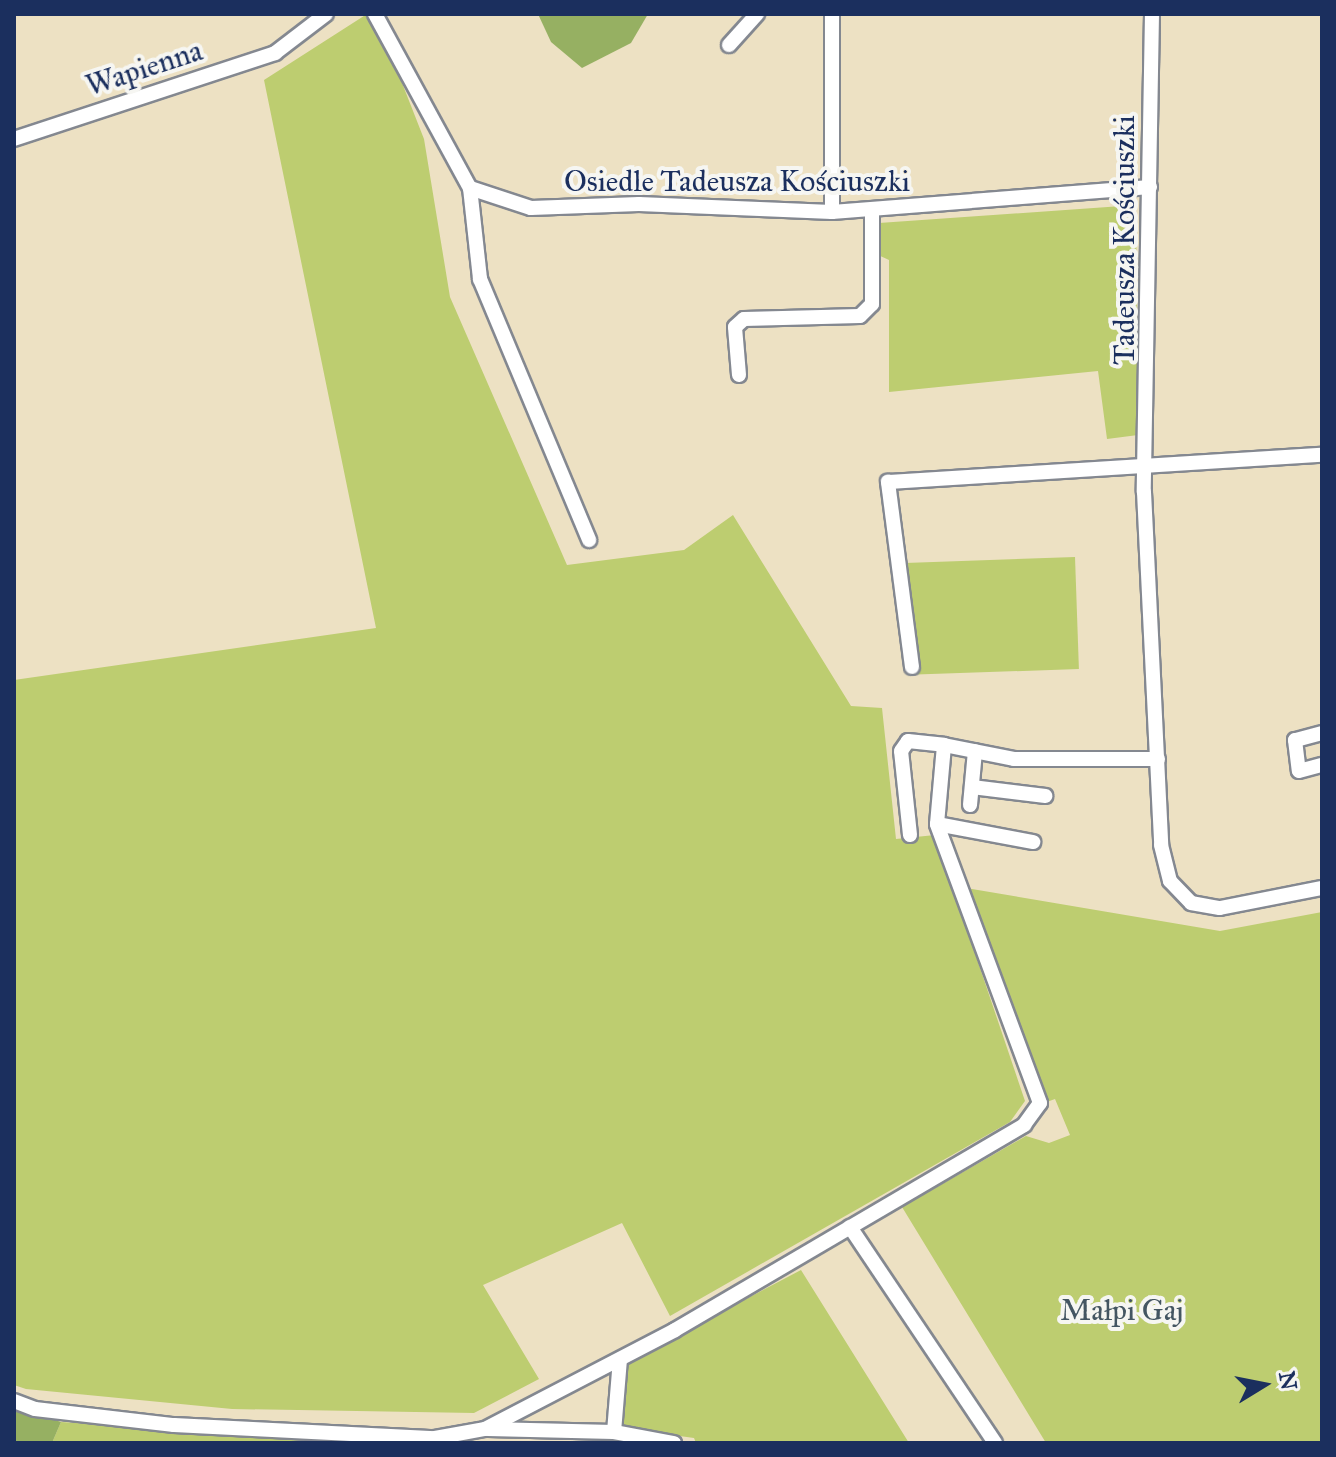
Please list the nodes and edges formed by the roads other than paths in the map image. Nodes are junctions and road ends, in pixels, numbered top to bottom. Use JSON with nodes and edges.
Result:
{"nodes":[{"id":1,"x":326,"y":14,"type":"edge"},
{"id":2,"x":375,"y":14,"type":"edge"},
{"id":3,"x":757,"y":14,"type":"edge"},
{"id":4,"x":832,"y":14,"type":"edge"},
{"id":5,"x":1152,"y":14,"type":"edge"},
{"id":6,"x":729,"y":45,"type":"dead end"},
{"id":7,"x":14,"y":139,"type":"edge"},
{"id":8,"x":1150,"y":187,"type":"junction"},
{"id":9,"x":470,"y":188,"type":"junction"},
{"id":10,"x":872,"y":211,"type":"junction"},
{"id":11,"x":832,"y":212,"type":"junction"},
{"id":12,"x":739,"y":375,"type":"dead end"},
{"id":13,"x":1322,"y":455,"type":"edge"},
{"id":14,"x":1148,"y":467,"type":"junction"},
{"id":15,"x":589,"y":540,"type":"dead end"},
{"id":16,"x":912,"y":667,"type":"dead end"},
{"id":17,"x":1322,"y":733,"type":"edge"},
{"id":18,"x":944,"y":745,"type":"junction"},
{"id":19,"x":975,"y":751,"type":"junction"},
{"id":20,"x":1158,"y":759,"type":"junction"},
{"id":21,"x":1322,"y":765,"type":"edge"},
{"id":22,"x":972,"y":787,"type":"junction"},
{"id":23,"x":1045,"y":796,"type":"dead end"},
{"id":24,"x":970,"y":805,"type":"dead end"},
{"id":25,"x":937,"y":824,"type":"junction"},
{"id":26,"x":910,"y":835,"type":"dead end"},
{"id":27,"x":1033,"y":842,"type":"dead end"},
{"id":28,"x":1322,"y":888,"type":"edge"},
{"id":29,"x":850,"y":1227,"type":"junction"},
{"id":30,"x":620,"y":1359,"type":"junction"},
{"id":31,"x":14,"y":1401,"type":"edge"},
{"id":32,"x":485,"y":1429,"type":"junction"},
{"id":33,"x":614,"y":1432,"type":"junction"},
{"id":34,"x":674,"y":1443,"type":"edge"},
{"id":35,"x":995,"y":1443,"type":"edge"}],
"edges":[{"from":1,"to":7,"type":"street","name":"Wapienna"},
{"from":2,"to":9,"type":"street"},
{"from":3,"to":6,"type":"street"},
{"from":4,"to":11,"type":"street"},
{"from":5,"to":8,"type":"street","name":"Tadeusza Kościuszki"},
{"from":8,"to":10,"type":"street","name":"Osiedle Tadeusza Kościuszki"},
{"from":8,"to":14,"type":"street","name":"Tadeusza Kościuszki"},
{"from":9,"to":11,"type":"street","name":"Osiedle Tadeusza Kościuszki"},
{"from":9,"to":15,"type":"street"},
{"from":10,"to":11,"type":"street","name":"Osiedle Tadeusza Kościuszki"},
{"from":10,"to":12,"type":"street"},
{"from":13,"to":14,"type":"street"},
{"from":14,"to":16,"type":"street"},
{"from":14,"to":20,"type":"street"},
{"from":17,"to":21,"type":"street"},
{"from":18,"to":19,"type":"street"},
{"from":18,"to":25,"type":"street"},
{"from":18,"to":26,"type":"street"},
{"from":19,"to":20,"type":"street"},
{"from":19,"to":22,"type":"street"},
{"from":20,"to":28,"type":"street"},
{"from":22,"to":23,"type":"street"},
{"from":22,"to":24,"type":"street"},
{"from":25,"to":27,"type":"street"},
{"from":25,"to":29,"type":"street"},
{"from":29,"to":30,"type":"street"},
{"from":29,"to":35,"type":"street"},
{"from":30,"to":32,"type":"street"},
{"from":30,"to":33,"type":"street"},
{"from":31,"to":32,"type":"street"},
{"from":32,"to":33,"type":"street"},
{"from":33,"to":34,"type":"street"}]}
